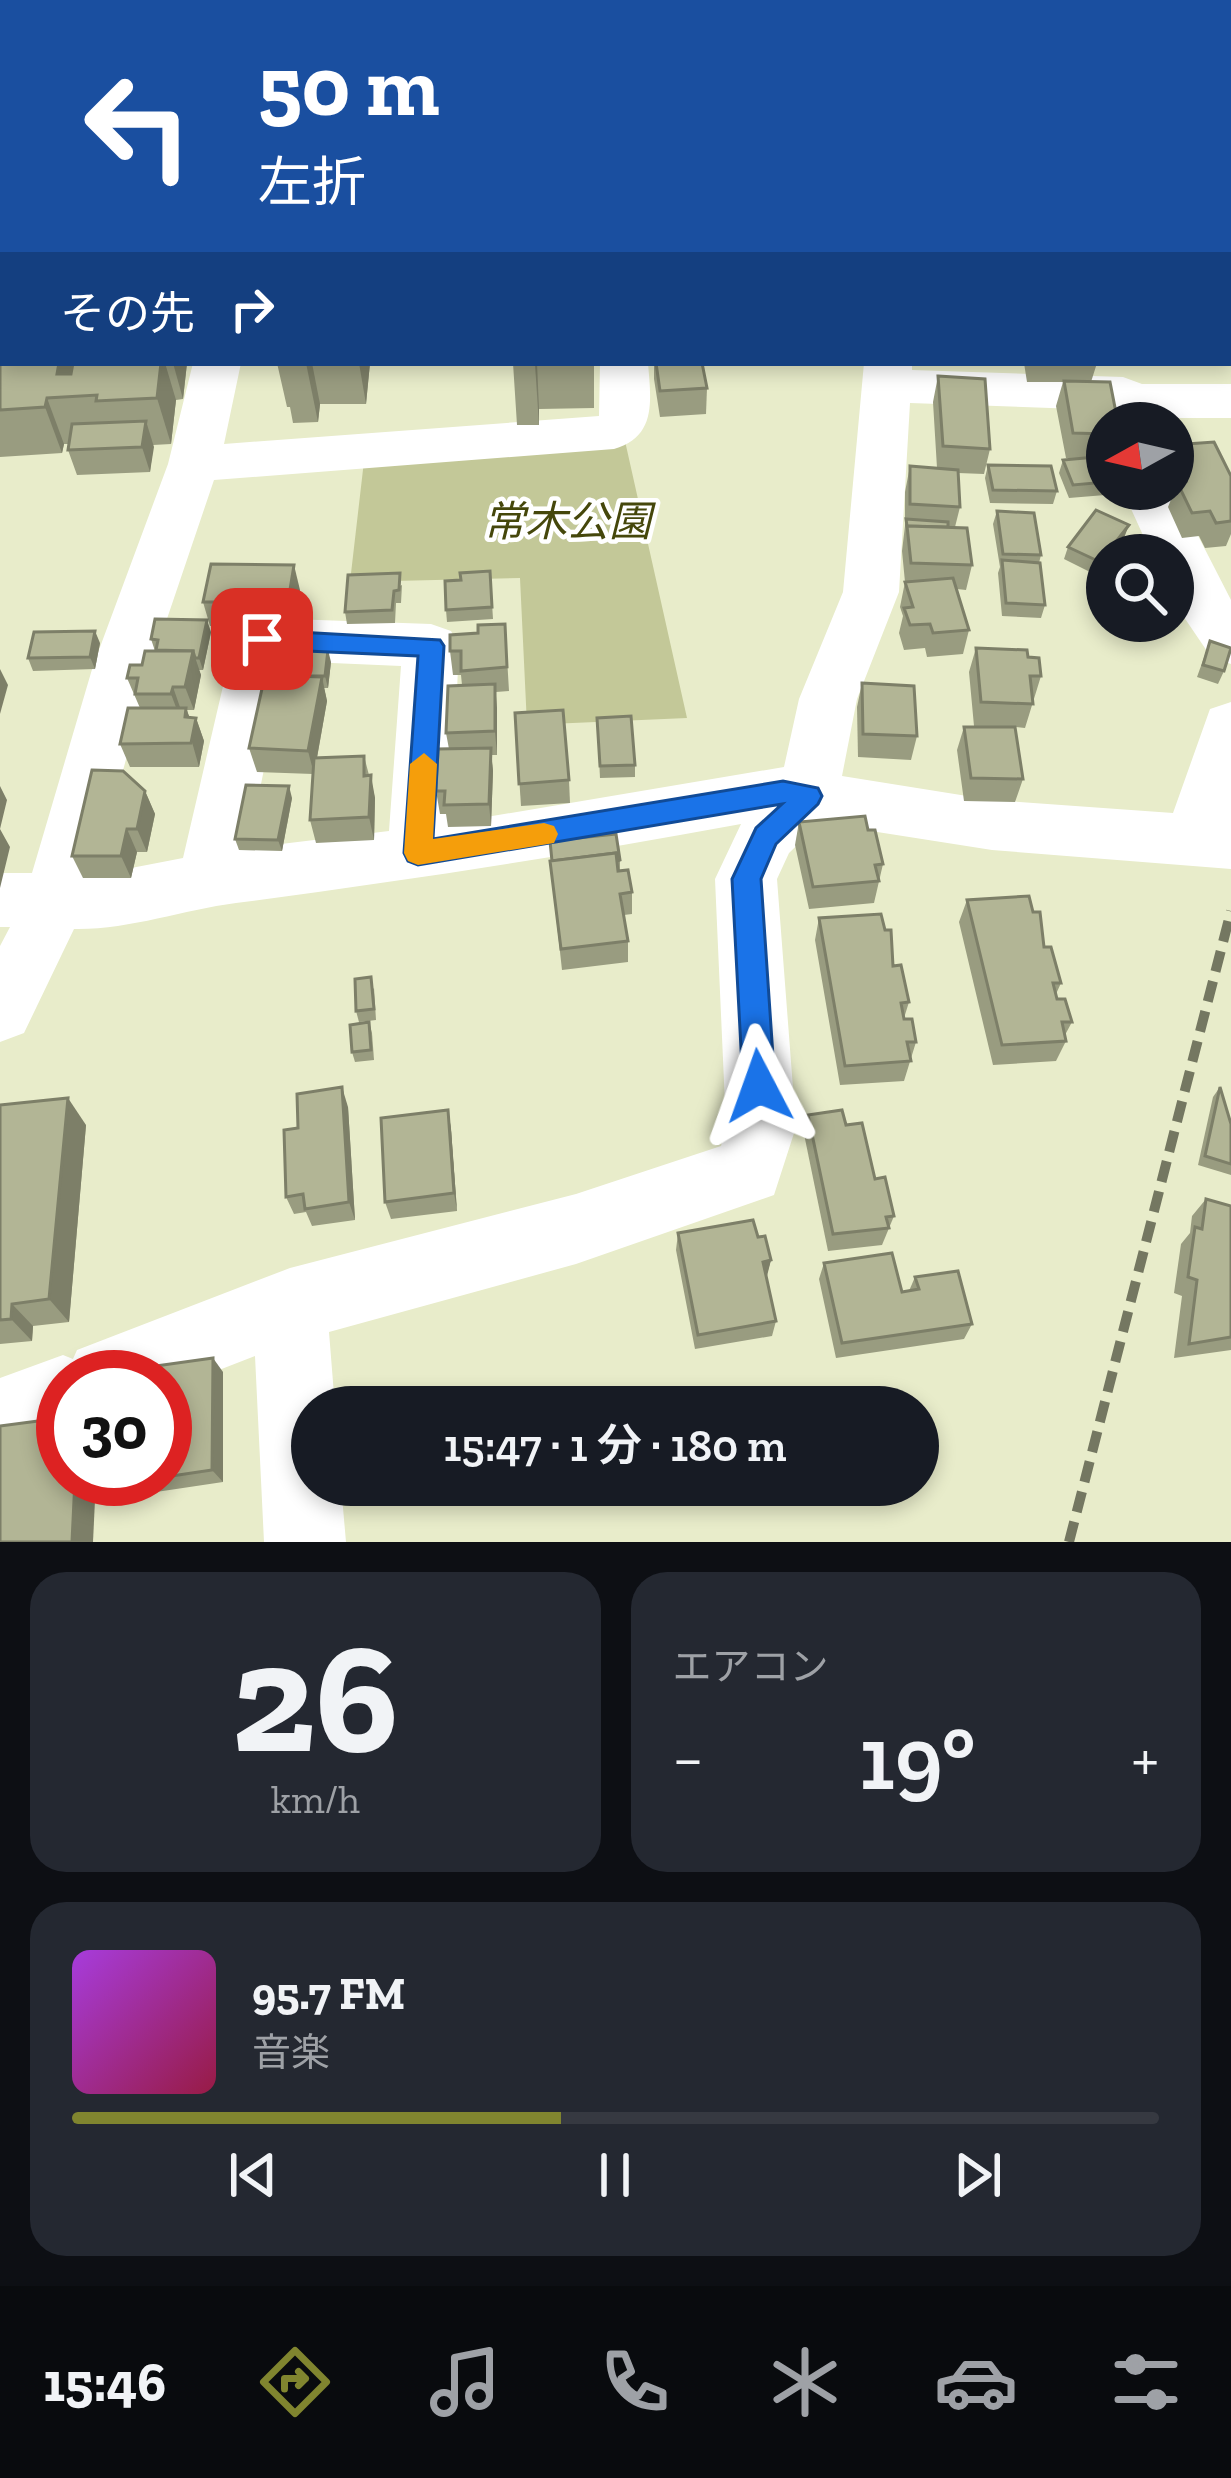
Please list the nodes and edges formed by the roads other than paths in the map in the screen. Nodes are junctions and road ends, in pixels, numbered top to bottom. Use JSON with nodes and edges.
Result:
{"nodes":[{"id":1,"x":216,"y":366,"type":"edge"},
{"id":2,"x":624,"y":366,"type":"edge"},
{"id":3,"x":888,"y":375,"type":"edge"},
{"id":4,"x":1123,"y":395,"type":"edge"},
{"id":5,"x":1231,"y":401,"type":"edge"},
{"id":6,"x":194,"y":464,"type":"junction"},
{"id":7,"x":1158,"y":510,"type":"edge"},
{"id":8,"x":1231,"y":642,"type":"edge"},
{"id":9,"x":1231,"y":724,"type":"edge"},
{"id":10,"x":808,"y":796,"type":"junction"},
{"id":11,"x":1213,"y":842,"type":"edge"},
{"id":12,"x":418,"y":853,"type":"junction"},
{"id":13,"x":211,"y":880,"type":"junction"},
{"id":14,"x":28,"y":900,"type":"edge"},
{"id":15,"x":0,"y":1012,"type":"edge"},
{"id":16,"x":290,"y":1305,"type":"junction"},
{"id":17,"x":174,"y":1350,"type":"edge"},
{"id":18,"x":36,"y":1403,"type":"edge"},
{"id":19,"x":0,"y":1417,"type":"edge"},
{"id":20,"x":305,"y":1542,"type":"edge"}],
"edges":[{"from":1,"to":6,"type":"street"},
{"from":2,"to":6,"type":"street"},
{"from":3,"to":4,"type":"street"},
{"from":3,"to":10,"type":"street"},
{"from":4,"to":5,"type":"street"},
{"from":6,"to":14,"type":"street"},
{"from":7,"to":8,"type":"street"},
{"from":9,"to":11,"type":"street"},
{"from":10,"to":11,"type":"street"},
{"from":10,"to":12,"type":"street"},
{"from":10,"to":16,"type":"street"},
{"from":12,"to":13,"type":"street"},
{"from":12,"to":13,"type":"street"},
{"from":13,"to":14,"type":"street"},
{"from":14,"to":15,"type":"street"},
{"from":16,"to":17,"type":"street"},
{"from":16,"to":20,"type":"street"},
{"from":18,"to":19,"type":"street"}]}
